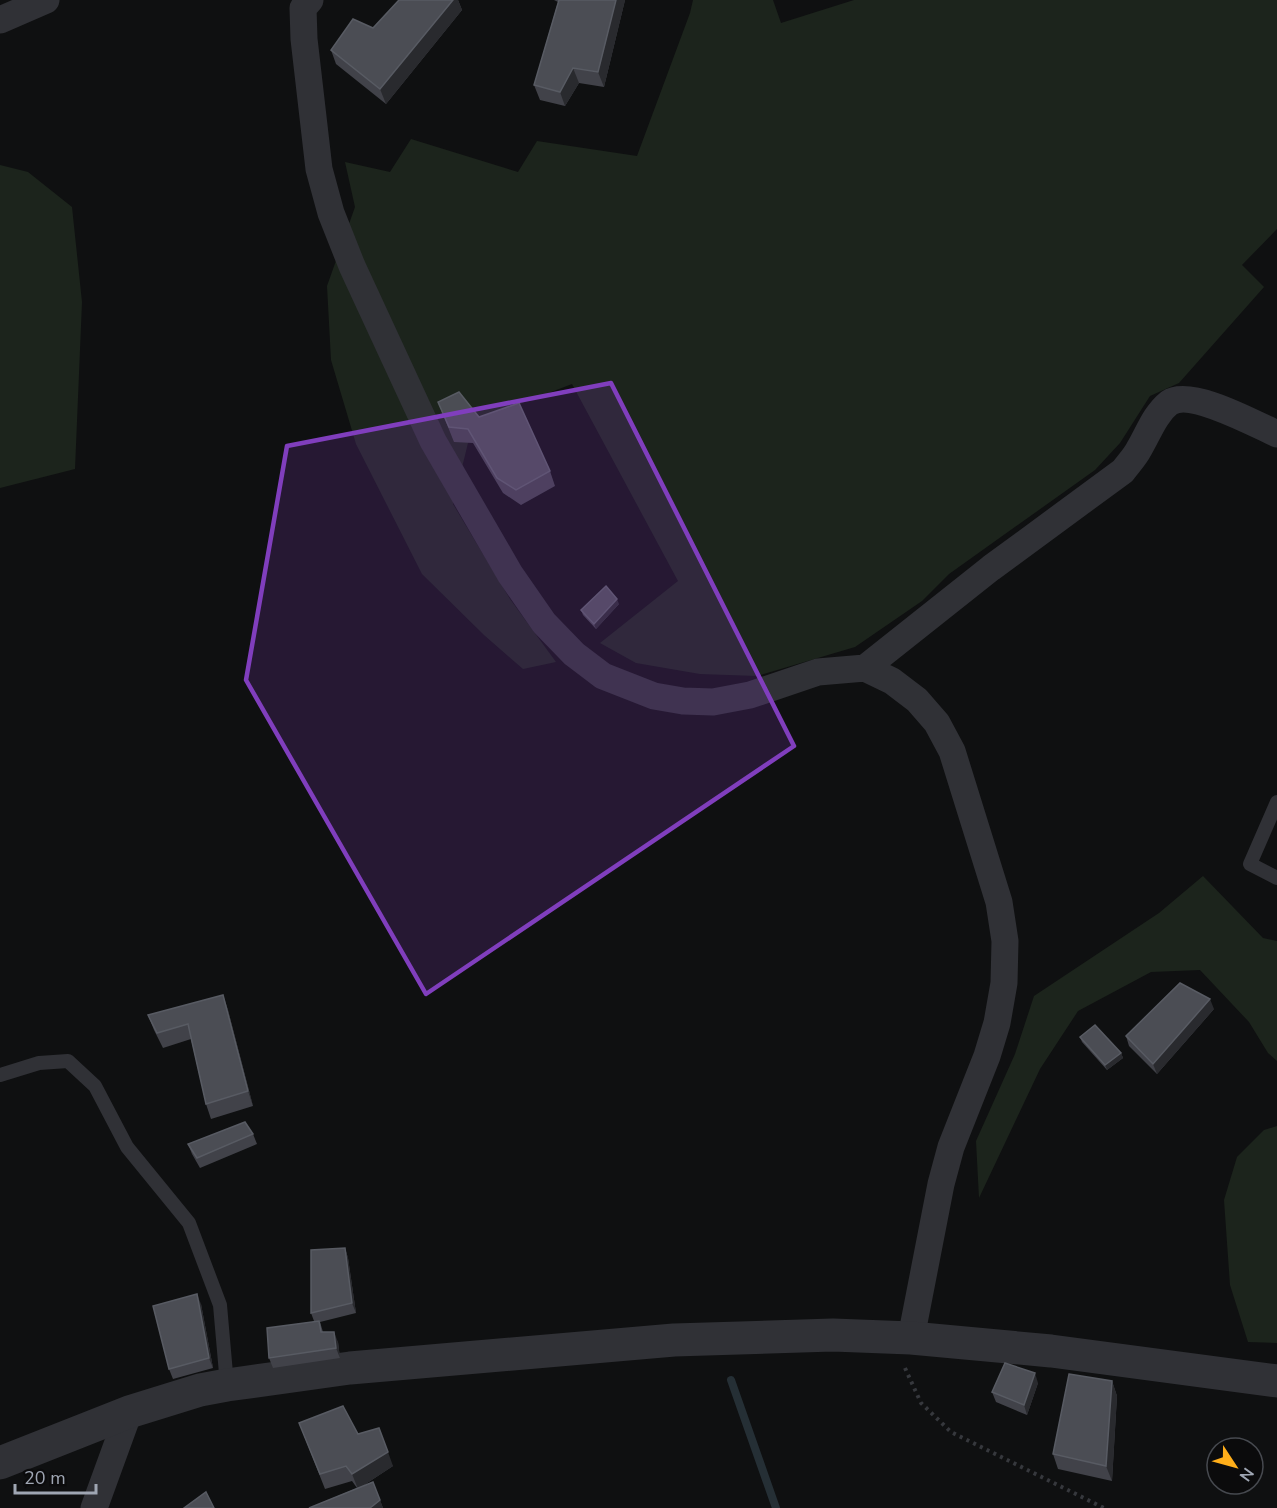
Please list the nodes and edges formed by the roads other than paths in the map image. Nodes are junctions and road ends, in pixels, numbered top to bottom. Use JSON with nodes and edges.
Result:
{"nodes":[{"id":1,"x":46,"y":0,"type":"edge"},
{"id":2,"x":299,"y":3,"type":"edge"},
{"id":3,"x":0,"y":20,"type":"edge"},
{"id":4,"x":1277,"y":434,"type":"edge"},
{"id":5,"x":865,"y":668,"type":"junction"},
{"id":6,"x":1277,"y":802,"type":"edge"},
{"id":7,"x":1277,"y":878,"type":"edge"},
{"id":8,"x":0,"y":1075,"type":"edge"},
{"id":9,"x":901,"y":1337,"type":"junction"},
{"id":10,"x":1277,"y":1381,"type":"edge"},
{"id":11,"x":226,"y":1385,"type":"junction"},
{"id":12,"x":129,"y":1412,"type":"junction"},
{"id":13,"x":0,"y":1463,"type":"edge"},
{"id":14,"x":94,"y":1508,"type":"edge"}],
"edges":[{"from":1,"to":3,"type":"street"},
{"from":2,"to":5,"type":"street"},
{"from":4,"to":5,"type":"street"},
{"from":5,"to":9,"type":"street"},
{"from":6,"to":7,"type":"lane"},
{"from":8,"to":11,"type":"lane"},
{"from":9,"to":10,"type":"street"},
{"from":9,"to":11,"type":"street"},
{"from":11,"to":12,"type":"street"},
{"from":12,"to":13,"type":"street"},
{"from":12,"to":14,"type":"street"}]}
